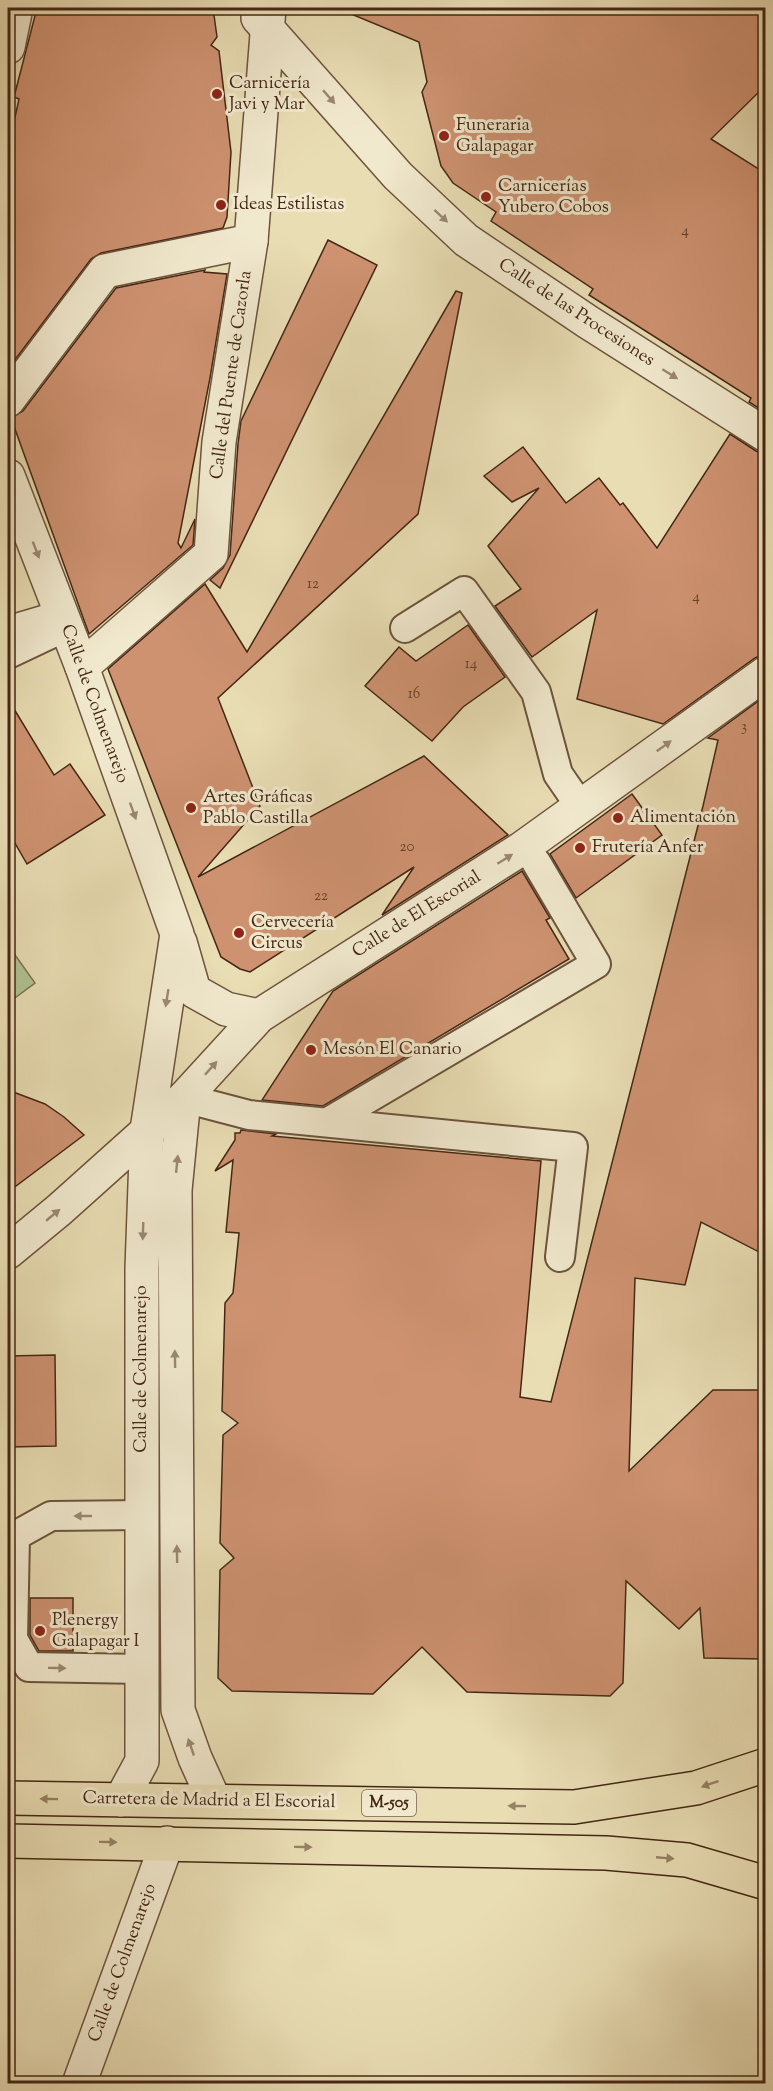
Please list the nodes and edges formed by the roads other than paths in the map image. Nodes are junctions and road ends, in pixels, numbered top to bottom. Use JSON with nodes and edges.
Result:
{"nodes":[{"id":1,"x":16,"y":8,"type":"edge"},
{"id":2,"x":261,"y":14,"type":"edge"},
{"id":3,"x":8,"y":47,"type":"edge"},
{"id":4,"x":251,"y":241,"type":"junction"},
{"id":5,"x":8,"y":400,"type":"edge"},
{"id":6,"x":765,"y":435,"type":"edge"},
{"id":7,"x":8,"y":476,"type":"edge"},
{"id":8,"x":64,"y":622,"type":"junction"},
{"id":9,"x":405,"y":628,"type":"dead end"},
{"id":10,"x":8,"y":633,"type":"edge"},
{"id":11,"x":8,"y":654,"type":"edge"},
{"id":12,"x":82,"y":667,"type":"junction"},
{"id":13,"x":765,"y":673,"type":"edge"},
{"id":14,"x":580,"y":806,"type":"junction"},
{"id":15,"x":536,"y":861,"type":"dead end"},
{"id":16,"x":177,"y":934,"type":"junction"},
{"id":17,"x":258,"y":1016,"type":"junction"},
{"id":18,"x":184,"y":1098,"type":"junction"},
{"id":19,"x":328,"y":1122,"type":"junction"},
{"id":20,"x":147,"y":1130,"type":"junction"},
{"id":21,"x":8,"y":1252,"type":"edge"},
{"id":22,"x":560,"y":1257,"type":"dead end"},
{"id":23,"x":142,"y":1515,"type":"junction"},
{"id":24,"x":142,"y":1669,"type":"junction"},
{"id":25,"x":765,"y":1765,"type":"edge"},
{"id":26,"x":8,"y":1798,"type":"edge"},
{"id":27,"x":121,"y":1800,"type":"junction"},
{"id":28,"x":214,"y":1800,"type":"junction"},
{"id":29,"x":8,"y":1841,"type":"edge"},
{"id":30,"x":167,"y":1843,"type":"junction"},
{"id":31,"x":765,"y":1882,"type":"edge"},
{"id":32,"x":79,"y":2084,"type":"edge"}],
"edges":[{"from":1,"to":3,"type":"street"},
{"from":2,"to":4,"type":"street","name":"Calle del Puente de Cazorla"},
{"from":2,"to":6,"type":"street","name":"Calle de las Procesiones","one_way":true},
{"from":4,"to":5,"type":"street"},
{"from":4,"to":12,"type":"street","name":"Calle del Puente de Cazorla"},
{"from":7,"to":8,"type":"street","name":"Calle de Colmenarejo","one_way":true},
{"from":8,"to":10,"type":"street"},
{"from":8,"to":11,"type":"lane"},
{"from":8,"to":12,"type":"street","name":"Calle de Colmenarejo"},
{"from":9,"to":14,"type":"lane"},
{"from":12,"to":16,"type":"street","name":"Calle de Colmenarejo","one_way":true},
{"from":14,"to":13,"type":"street","name":"Calle de El Escorial","one_way":true},
{"from":17,"to":14,"type":"street","name":"Calle de El Escorial","one_way":true},
{"from":15,"to":19,"type":"lane"},
{"from":16,"to":17,"type":"street","name":"Calle de Colmenarejo"},
{"from":16,"to":20,"type":"street","name":"Calle de Colmenarejo","one_way":true},
{"from":18,"to":17,"type":"street","name":"Calle de El Escorial","one_way":true},
{"from":18,"to":19,"type":"lane"},
{"from":18,"to":20,"type":"street","name":"Calle de El Escorial"},
{"from":28,"to":18,"type":"street","name":"Calle de Colmenarejo","one_way":true},
{"from":19,"to":22,"type":"lane"},
{"from":21,"to":20,"type":"street","name":"Calle de El Escorial","one_way":true},
{"from":20,"to":23,"type":"street","name":"Calle de Colmenarejo","one_way":true},
{"from":23,"to":24,"type":"street","name":"Calle de Colmenarejo"},
{"from":23,"to":24,"type":"lane","one_way":true},
{"from":24,"to":27,"type":"street","name":"Calle de Colmenarejo"},
{"from":25,"to":28,"type":"highway","name":"Carretera de Madrid a El Escorial","number":"M-505","one_way":true},
{"from":27,"to":26,"type":"highway","name":"Carretera de Madrid a El Escorial","number":"M-505","one_way":true},
{"from":27,"to":28,"type":"highway","name":"Carretera de Madrid a El Escorial","number":"M-505"},
{"from":29,"to":30,"type":"highway","one_way":true},
{"from":30,"to":31,"type":"highway","one_way":true},
{"from":30,"to":32,"type":"street","name":"Calle de Colmenarejo"}]}
